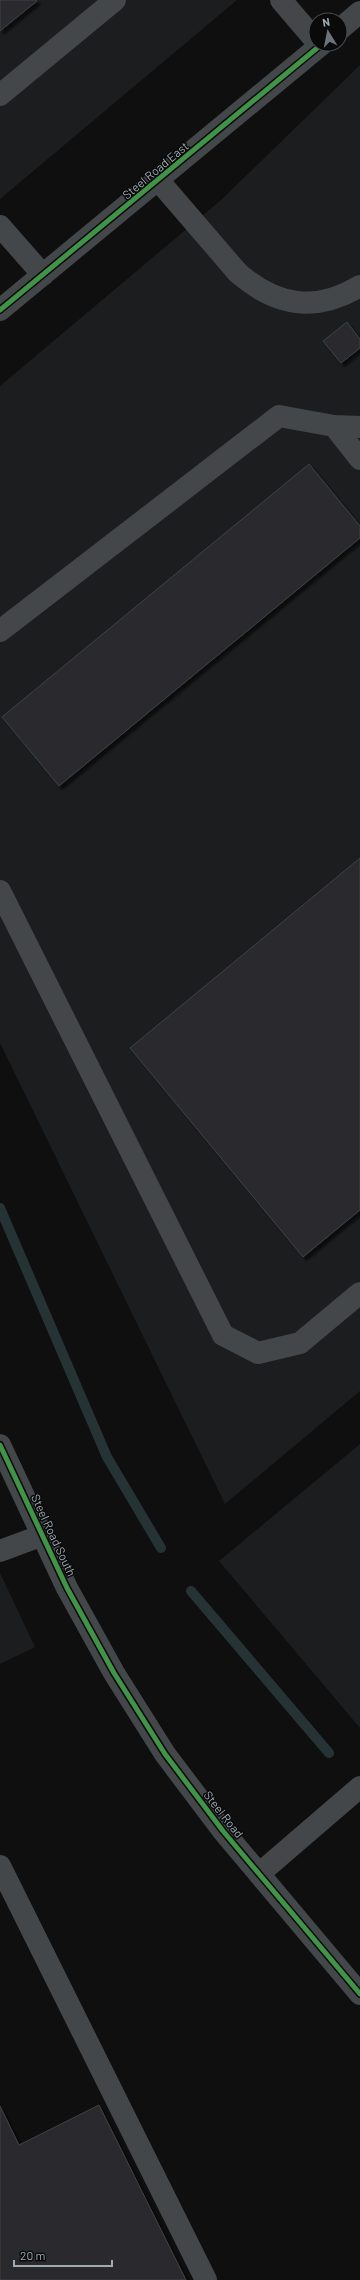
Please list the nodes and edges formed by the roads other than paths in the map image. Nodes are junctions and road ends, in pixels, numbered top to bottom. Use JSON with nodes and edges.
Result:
{"nodes":[{"id":1,"x":115,"y":0,"type":"edge"},
{"id":2,"x":281,"y":0,"type":"edge"},
{"id":3,"x":360,"y":12,"type":"edge"},
{"id":4,"x":348,"y":22,"type":"edge"},
{"id":5,"x":308,"y":31,"type":"edge"},
{"id":6,"x":310,"y":52,"type":"edge"},
{"id":7,"x":0,"y":95,"type":"edge"},
{"id":8,"x":158,"y":180,"type":"junction"},
{"id":9,"x":0,"y":226,"type":"edge"},
{"id":10,"x":43,"y":275,"type":"junction"},
{"id":11,"x":360,"y":286,"type":"edge"},
{"id":12,"x":0,"y":310,"type":"edge"},
{"id":13,"x":334,"y":426,"type":"junction"},
{"id":14,"x":360,"y":427,"type":"edge"},
{"id":15,"x":360,"y":459,"type":"edge"},
{"id":16,"x":0,"y":631,"type":"edge"},
{"id":17,"x":0,"y":891,"type":"edge"},
{"id":18,"x":360,"y":1292,"type":"edge"},
{"id":19,"x":0,"y":1445,"type":"edge"},
{"id":20,"x":43,"y":1535,"type":"junction"},
{"id":21,"x":0,"y":1552,"type":"edge"},
{"id":22,"x":91,"y":1632,"type":"joint"},
{"id":23,"x":360,"y":1787,"type":"edge"},
{"id":24,"x":0,"y":1866,"type":"edge"},
{"id":25,"x":259,"y":1874,"type":"junction"},
{"id":26,"x":360,"y":1994,"type":"edge"},
{"id":27,"x":206,"y":2280,"type":"edge"}],
"edges":[{"from":1,"to":7,"type":"street"},
{"from":2,"to":5,"type":"street"},
{"from":3,"to":4,"type":"street"},
{"from":6,"to":8,"type":"street","name":"Steel Road East"},
{"from":8,"to":10,"type":"street","name":"Steel Road East"},
{"from":8,"to":11,"type":"street"},
{"from":9,"to":10,"type":"street"},
{"from":10,"to":12,"type":"street","name":"Steel Road East"},
{"from":13,"to":14,"type":"street"},
{"from":13,"to":15,"type":"street"},
{"from":13,"to":16,"type":"street"},
{"from":17,"to":18,"type":"street"},
{"from":19,"to":20,"type":"street","name":"Steel Road South"},
{"from":20,"to":21,"type":"street"},
{"from":20,"to":22,"type":"street","name":"Steel Road South"},
{"from":22,"to":25,"type":"street","name":"Steel Road"},
{"from":23,"to":25,"type":"street"},
{"from":24,"to":27,"type":"street"},
{"from":25,"to":26,"type":"street","name":"Steel Road"}]}
